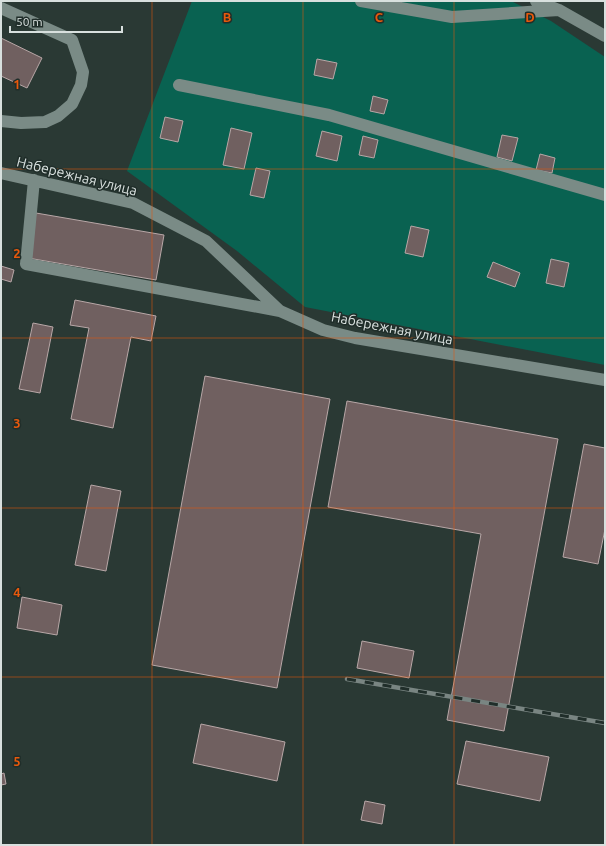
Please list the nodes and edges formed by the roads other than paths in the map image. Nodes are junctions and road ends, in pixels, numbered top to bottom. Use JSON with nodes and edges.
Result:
{"nodes":[{"id":1,"x":360,"y":1,"type":"edge"},
{"id":2,"x":536,"y":1,"type":"edge"},
{"id":3,"x":1,"y":8,"type":"edge"},
{"id":4,"x":559,"y":10,"type":"junction"},
{"id":5,"x":605,"y":36,"type":"edge"},
{"id":6,"x":179,"y":85,"type":"dead end"},
{"id":7,"x":1,"y":121,"type":"edge"},
{"id":8,"x":1,"y":172,"type":"edge"},
{"id":9,"x":34,"y":180,"type":"junction"},
{"id":10,"x":605,"y":195,"type":"edge"},
{"id":11,"x":280,"y":311,"type":"junction"},
{"id":12,"x":605,"y":380,"type":"edge"}],
"edges":[{"from":1,"to":4,"type":"street"},
{"from":2,"to":4,"type":"street"},
{"from":3,"to":7,"type":"street"},
{"from":4,"to":5,"type":"street"},
{"from":6,"to":10,"type":"street"},
{"from":8,"to":9,"type":"street","name":"Набережная улица"},
{"from":9,"to":11,"type":"street","name":"Набережная улица"},
{"from":9,"to":11,"type":"street"},
{"from":11,"to":12,"type":"street","name":"Набережная улица"}]}
